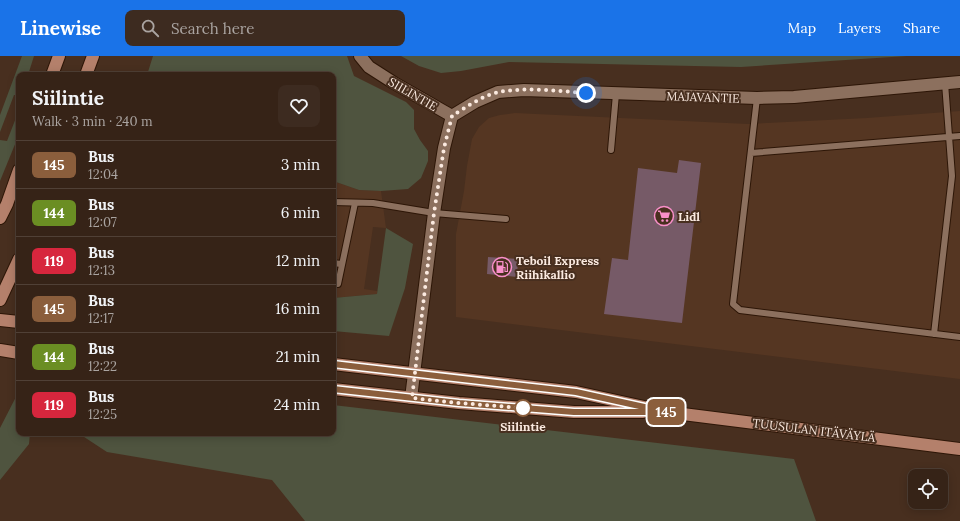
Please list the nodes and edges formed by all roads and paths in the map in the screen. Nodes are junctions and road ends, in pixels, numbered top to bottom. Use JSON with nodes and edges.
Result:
{"nodes":[{"id":1,"x":59,"y":56,"type":"edge"},
{"id":2,"x":93,"y":56,"type":"edge"},
{"id":3,"x":360,"y":56,"type":"edge"},
{"id":4,"x":53,"y":72,"type":"edge"},
{"id":5,"x":87,"y":72,"type":"edge"},
{"id":6,"x":960,"y":82,"type":"edge"},
{"id":7,"x":945,"y":84,"type":"junction"},
{"id":8,"x":616,"y":94,"type":"junction"},
{"id":9,"x":757,"y":98,"type":"junction"},
{"id":10,"x":452,"y":116,"type":"junction"},
{"id":11,"x":960,"y":136,"type":"edge"},
{"id":12,"x":949,"y":137,"type":"junction"},
{"id":13,"x":611,"y":150,"type":"dead end"},
{"id":14,"x":751,"y":153,"type":"junction"},
{"id":15,"x":16,"y":178,"type":"edge"},
{"id":16,"x":336,"y":202,"type":"edge"},
{"id":17,"x":355,"y":203,"type":"junction"},
{"id":18,"x":434,"y":213,"type":"junction"},
{"id":19,"x":0,"y":218,"type":"edge"},
{"id":20,"x":506,"y":218,"type":"dead end"},
{"id":21,"x":336,"y":263,"type":"edge"},
{"id":22,"x":341,"y":264,"type":"junction"},
{"id":23,"x":16,"y":266,"type":"edge"},
{"id":24,"x":336,"y":281,"type":"edge"},
{"id":25,"x":0,"y":300,"type":"edge"},
{"id":26,"x":0,"y":320,"type":"edge"},
{"id":27,"x":16,"y":322,"type":"edge"},
{"id":28,"x":934,"y":334,"type":"junction"},
{"id":29,"x":960,"y":337,"type":"edge"},
{"id":30,"x":0,"y":350,"type":"edge"},
{"id":31,"x":16,"y":353,"type":"edge"},
{"id":32,"x":336,"y":364,"type":"edge"},
{"id":33,"x":415,"y":374,"type":"junction"},
{"id":34,"x":336,"y":389,"type":"edge"},
{"id":35,"x":412,"y":398,"type":"junction"},
{"id":36,"x":667,"y":412,"type":"junction"},
{"id":37,"x":960,"y":449,"type":"edge"}],
"edges":[{"from":1,"to":4,"type":"main road"},
{"from":2,"to":5,"type":"main road"},
{"from":3,"to":10,"type":"street","name":"SIILINTIE"},
{"from":6,"to":7,"type":"street","name":"MAJAVANTIE"},
{"from":7,"to":9,"type":"street","name":"MAJAVANTIE"},
{"from":7,"to":12,"type":"lane"},
{"from":8,"to":9,"type":"street","name":"MAJAVANTIE"},
{"from":8,"to":10,"type":"street","name":"MAJAVANTIE"},
{"from":8,"to":13,"type":"lane"},
{"from":9,"to":14,"type":"lane"},
{"from":10,"to":18,"type":"street","name":"SIILINTIE"},
{"from":11,"to":12,"type":"lane"},
{"from":12,"to":14,"type":"lane"},
{"from":12,"to":28,"type":"lane"},
{"from":14,"to":28,"type":"lane"},
{"from":15,"to":19,"type":"main road"},
{"from":16,"to":17,"type":"lane"},
{"from":17,"to":18,"type":"lane"},
{"from":17,"to":22,"type":"lane"},
{"from":18,"to":20,"type":"lane"},
{"from":18,"to":33,"type":"street","name":"SIILINTIE"},
{"from":21,"to":22,"type":"lane"},
{"from":22,"to":24,"type":"lane"},
{"from":23,"to":25,"type":"main road"},
{"from":26,"to":27,"type":"main road"},
{"from":28,"to":29,"type":"lane"},
{"from":30,"to":31,"type":"main road"},
{"from":32,"to":33,"type":"main road","name":"TUUSULAN ITÄVÄYLÄ"},
{"from":33,"to":35,"type":"street","name":"SIILINTIE"},
{"from":33,"to":36,"type":"main road","name":"TUUSULAN ITÄVÄYLÄ"},
{"from":34,"to":35,"type":"main road","name":"TUUSULAN ITÄVÄYLÄ"},
{"from":35,"to":36,"type":"main road","name":"TUUSULAN ITÄVÄYLÄ"},
{"from":36,"to":37,"type":"main road","name":"TUUSULAN ITÄVÄYLÄ"}]}
